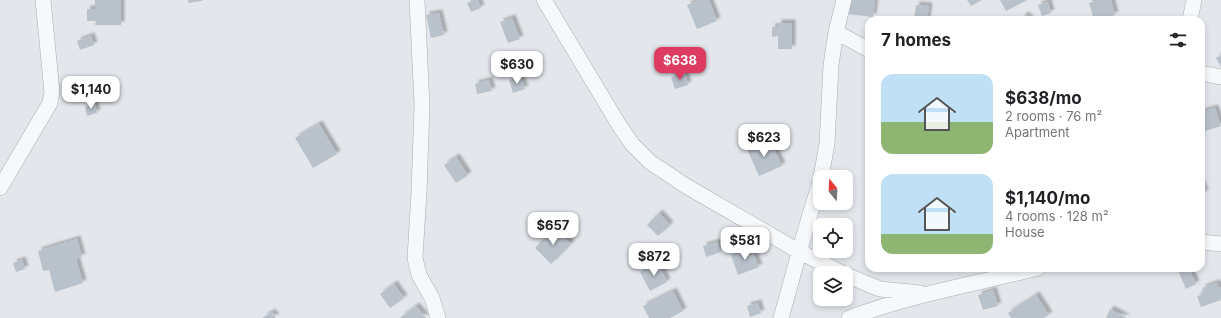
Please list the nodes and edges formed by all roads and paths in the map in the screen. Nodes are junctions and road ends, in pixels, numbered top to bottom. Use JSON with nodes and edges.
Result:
{"nodes":[{"id":1,"x":43,"y":0,"type":"edge"},
{"id":2,"x":417,"y":0,"type":"edge"},
{"id":3,"x":544,"y":0,"type":"edge"},
{"id":4,"x":844,"y":0,"type":"edge"},
{"id":5,"x":1194,"y":0,"type":"edge"},
{"id":6,"x":1191,"y":16,"type":"edge"},
{"id":7,"x":836,"y":32,"type":"junction"},
{"id":8,"x":865,"y":48,"type":"edge"},
{"id":9,"x":1205,"y":74,"type":"edge"},
{"id":10,"x":1221,"y":77,"type":"edge"},
{"id":11,"x":822,"y":170,"type":"edge"},
{"id":12,"x":0,"y":188,"type":"edge"},
{"id":13,"x":813,"y":205,"type":"edge"},
{"id":14,"x":1205,"y":242,"type":"edge"},
{"id":15,"x":1221,"y":244,"type":"edge"},
{"id":16,"x":800,"y":252,"type":"junction"},
{"id":17,"x":828,"y":266,"type":"edge"},
{"id":18,"x":1021,"y":272,"type":"edge"},
{"id":19,"x":853,"y":278,"type":"edge"},
{"id":20,"x":929,"y":294,"type":"junction"},
{"id":21,"x":874,"y":314,"type":"edge"},
{"id":22,"x":438,"y":318,"type":"edge"},
{"id":23,"x":781,"y":318,"type":"edge"},
{"id":24,"x":849,"y":318,"type":"edge"}],
"edges":[{"from":1,"to":12,"type":"street"},
{"from":2,"to":22,"type":"street"},
{"from":3,"to":16,"type":"street"},
{"from":4,"to":7,"type":"street"},
{"from":5,"to":6,"type":"street"},
{"from":7,"to":8,"type":"street"},
{"from":7,"to":11,"type":"street"},
{"from":9,"to":10,"type":"street"},
{"from":13,"to":16,"type":"street"},
{"from":14,"to":15,"type":"street"},
{"from":16,"to":17,"type":"street"},
{"from":16,"to":23,"type":"street"},
{"from":18,"to":20,"type":"street"},
{"from":19,"to":20,"type":"street"},
{"from":20,"to":21,"type":"street"},
{"from":21,"to":24,"type":"street"}]}
